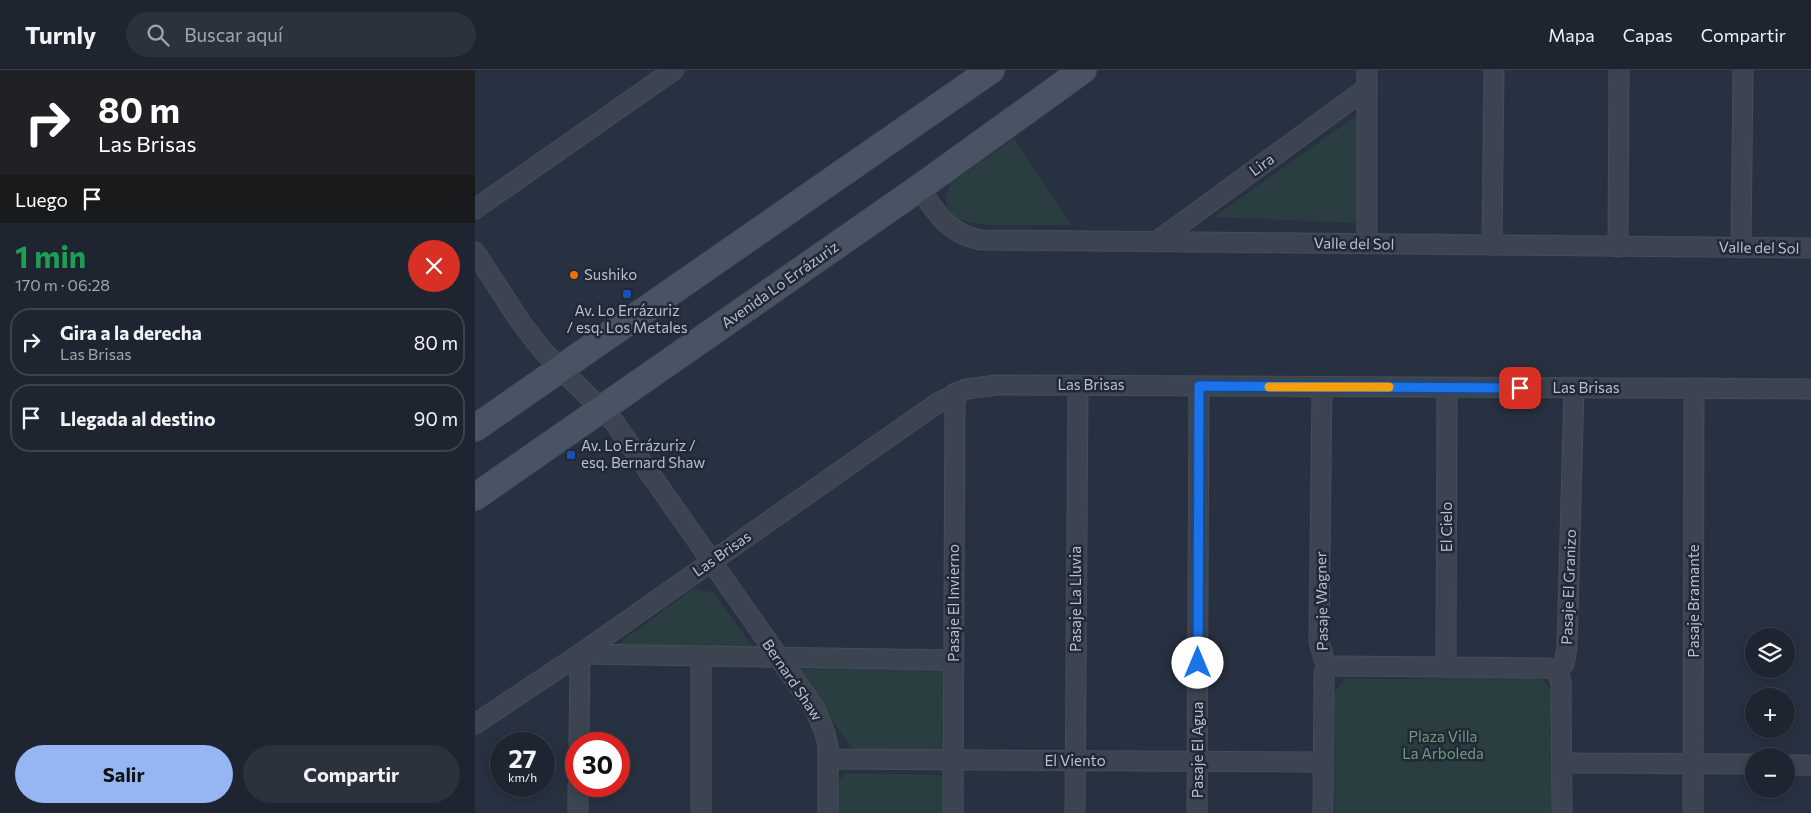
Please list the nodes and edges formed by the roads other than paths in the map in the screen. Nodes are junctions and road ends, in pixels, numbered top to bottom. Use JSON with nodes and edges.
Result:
{"nodes":[{"id":1,"x":674,"y":70,"type":"edge"},
{"id":2,"x":1083,"y":70,"type":"edge"},
{"id":3,"x":1494,"y":70,"type":"edge"},
{"id":4,"x":1619,"y":70,"type":"edge"},
{"id":5,"x":1743,"y":70,"type":"edge"},
{"id":6,"x":975,"y":75,"type":"edge"},
{"id":7,"x":1367,"y":79,"type":"edge"},
{"id":8,"x":919,"y":188,"type":"junction"},
{"id":9,"x":475,"y":209,"type":"edge"},
{"id":10,"x":1156,"y":242,"type":"junction"},
{"id":11,"x":1367,"y":244,"type":"junction"},
{"id":12,"x":1492,"y":245,"type":"junction"},
{"id":13,"x":1618,"y":247,"type":"junction"},
{"id":14,"x":1741,"y":248,"type":"junction"},
{"id":15,"x":1811,"y":248,"type":"edge"},
{"id":16,"x":475,"y":252,"type":"edge"},
{"id":17,"x":560,"y":369,"type":"junction"},
{"id":18,"x":1077,"y":385,"type":"junction"},
{"id":19,"x":1199,"y":386,"type":"junction"},
{"id":20,"x":1322,"y":387,"type":"junction"},
{"id":21,"x":1447,"y":388,"type":"junction"},
{"id":22,"x":1574,"y":388,"type":"junction"},
{"id":23,"x":1694,"y":389,"type":"junction"},
{"id":24,"x":1811,"y":389,"type":"edge"},
{"id":25,"x":955,"y":394,"type":"junction"},
{"id":26,"x":601,"y":410,"type":"junction"},
{"id":27,"x":475,"y":428,"type":"edge"},
{"id":28,"x":475,"y":497,"type":"edge"},
{"id":29,"x":711,"y":562,"type":"junction"},
{"id":30,"x":579,"y":654,"type":"junction"},
{"id":31,"x":701,"y":656,"type":"junction"},
{"id":32,"x":779,"y":658,"type":"junction"},
{"id":33,"x":954,"y":660,"type":"junction"},
{"id":34,"x":1446,"y":667,"type":"junction"},
{"id":35,"x":1327,"y":670,"type":"junction"},
{"id":36,"x":1557,"y":672,"type":"junction"},
{"id":37,"x":475,"y":724,"type":"edge"},
{"id":38,"x":579,"y":732,"type":"edge"},
{"id":39,"x":828,"y":760,"type":"junction"},
{"id":40,"x":953,"y":760,"type":"junction"},
{"id":41,"x":1076,"y":761,"type":"junction"},
{"id":42,"x":1198,"y":762,"type":"junction"},
{"id":43,"x":1323,"y":762,"type":"junction"},
{"id":44,"x":1563,"y":763,"type":"junction"},
{"id":45,"x":1693,"y":764,"type":"junction"},
{"id":46,"x":1745,"y":764,"type":"edge"},
{"id":47,"x":1795,"y":765,"type":"edge"},
{"id":48,"x":1811,"y":765,"type":"edge"},
{"id":49,"x":578,"y":797,"type":"edge"},
{"id":50,"x":578,"y":813,"type":"edge"},
{"id":51,"x":701,"y":813,"type":"edge"},
{"id":52,"x":828,"y":813,"type":"edge"},
{"id":53,"x":953,"y":813,"type":"edge"},
{"id":54,"x":1075,"y":813,"type":"edge"},
{"id":55,"x":1197,"y":813,"type":"edge"},
{"id":56,"x":1323,"y":813,"type":"edge"},
{"id":57,"x":1562,"y":813,"type":"edge"},
{"id":58,"x":1693,"y":813,"type":"edge"}],
"edges":[{"from":1,"to":9,"type":"street"},
{"from":2,"to":8,"type":"main road","name":"Avenida Lo Errázuriz"},
{"from":3,"to":12,"type":"street"},
{"from":4,"to":13,"type":"street"},
{"from":5,"to":14,"type":"street"},
{"from":6,"to":17,"type":"main road"},
{"from":7,"to":10,"type":"street","name":"Lira"},
{"from":7,"to":11,"type":"street"},
{"from":8,"to":10,"type":"street","name":"Valle del Sol"},
{"from":8,"to":26,"type":"main road","name":"Avenida Lo Errázuriz"},
{"from":10,"to":11,"type":"street","name":"Valle del Sol"},
{"from":11,"to":12,"type":"street","name":"Valle del Sol"},
{"from":12,"to":13,"type":"street","name":"Valle del Sol"},
{"from":13,"to":14,"type":"street","name":"Valle del Sol"},
{"from":14,"to":15,"type":"street","name":"Valle del Sol"},
{"from":16,"to":17,"type":"street","name":"Bernard Shaw"},
{"from":17,"to":26,"type":"street","name":"Bernard Shaw"},
{"from":17,"to":27,"type":"main road"},
{"from":18,"to":19,"type":"street","name":"Las Brisas"},
{"from":18,"to":25,"type":"street","name":"Las Brisas"},
{"from":18,"to":41,"type":"street","name":"Pasaje La Lluvia"},
{"from":19,"to":20,"type":"street","name":"Las Brisas"},
{"from":19,"to":42,"type":"street","name":"Pasaje El Agua"},
{"from":20,"to":21,"type":"street","name":"Las Brisas"},
{"from":20,"to":35,"type":"street","name":"Pasaje Wagner"},
{"from":21,"to":22,"type":"street","name":"Las Brisas"},
{"from":21,"to":34,"type":"street","name":"El Cielo"},
{"from":22,"to":23,"type":"street","name":"Las Brisas"},
{"from":22,"to":36,"type":"street","name":"Pasaje El Granizo"},
{"from":23,"to":24,"type":"street","name":"Las Brisas"},
{"from":23,"to":45,"type":"street","name":"Pasaje Bramante"},
{"from":25,"to":29,"type":"street","name":"Las Brisas"},
{"from":25,"to":33,"type":"street","name":"Pasaje El Invierno"},
{"from":26,"to":28,"type":"main road","name":"Avenida Lo Errázuriz"},
{"from":26,"to":29,"type":"street","name":"Bernard Shaw"},
{"from":29,"to":30,"type":"street","name":"Las Brisas"},
{"from":29,"to":32,"type":"street","name":"Bernard Shaw"},
{"from":30,"to":31,"type":"street"},
{"from":30,"to":37,"type":"street","name":"Las Brisas"},
{"from":30,"to":38,"type":"street"},
{"from":31,"to":32,"type":"street"},
{"from":31,"to":51,"type":"street"},
{"from":32,"to":33,"type":"street"},
{"from":32,"to":39,"type":"street","name":"Bernard Shaw"},
{"from":33,"to":40,"type":"street","name":"Pasaje El Invierno"},
{"from":34,"to":35,"type":"street"},
{"from":34,"to":36,"type":"street"},
{"from":35,"to":43,"type":"street","name":"Pasaje Wagner"},
{"from":36,"to":44,"type":"street"},
{"from":39,"to":40,"type":"street","name":"El Viento"},
{"from":39,"to":52,"type":"street","name":"Bernard Shaw"},
{"from":40,"to":41,"type":"street","name":"El Viento"},
{"from":40,"to":53,"type":"street","name":"Pasaje El Invierno"},
{"from":41,"to":42,"type":"street","name":"El Viento"},
{"from":41,"to":54,"type":"street","name":"Pasaje La Lluvia"},
{"from":42,"to":43,"type":"street","name":"El Viento"},
{"from":42,"to":55,"type":"street","name":"Pasaje El Agua"},
{"from":43,"to":56,"type":"street","name":"Pasaje Wagner"},
{"from":44,"to":45,"type":"street"},
{"from":44,"to":57,"type":"street"},
{"from":45,"to":46,"type":"street"},
{"from":45,"to":58,"type":"street","name":"Pasaje Bramante"},
{"from":47,"to":48,"type":"street"},
{"from":49,"to":50,"type":"street"}]}
